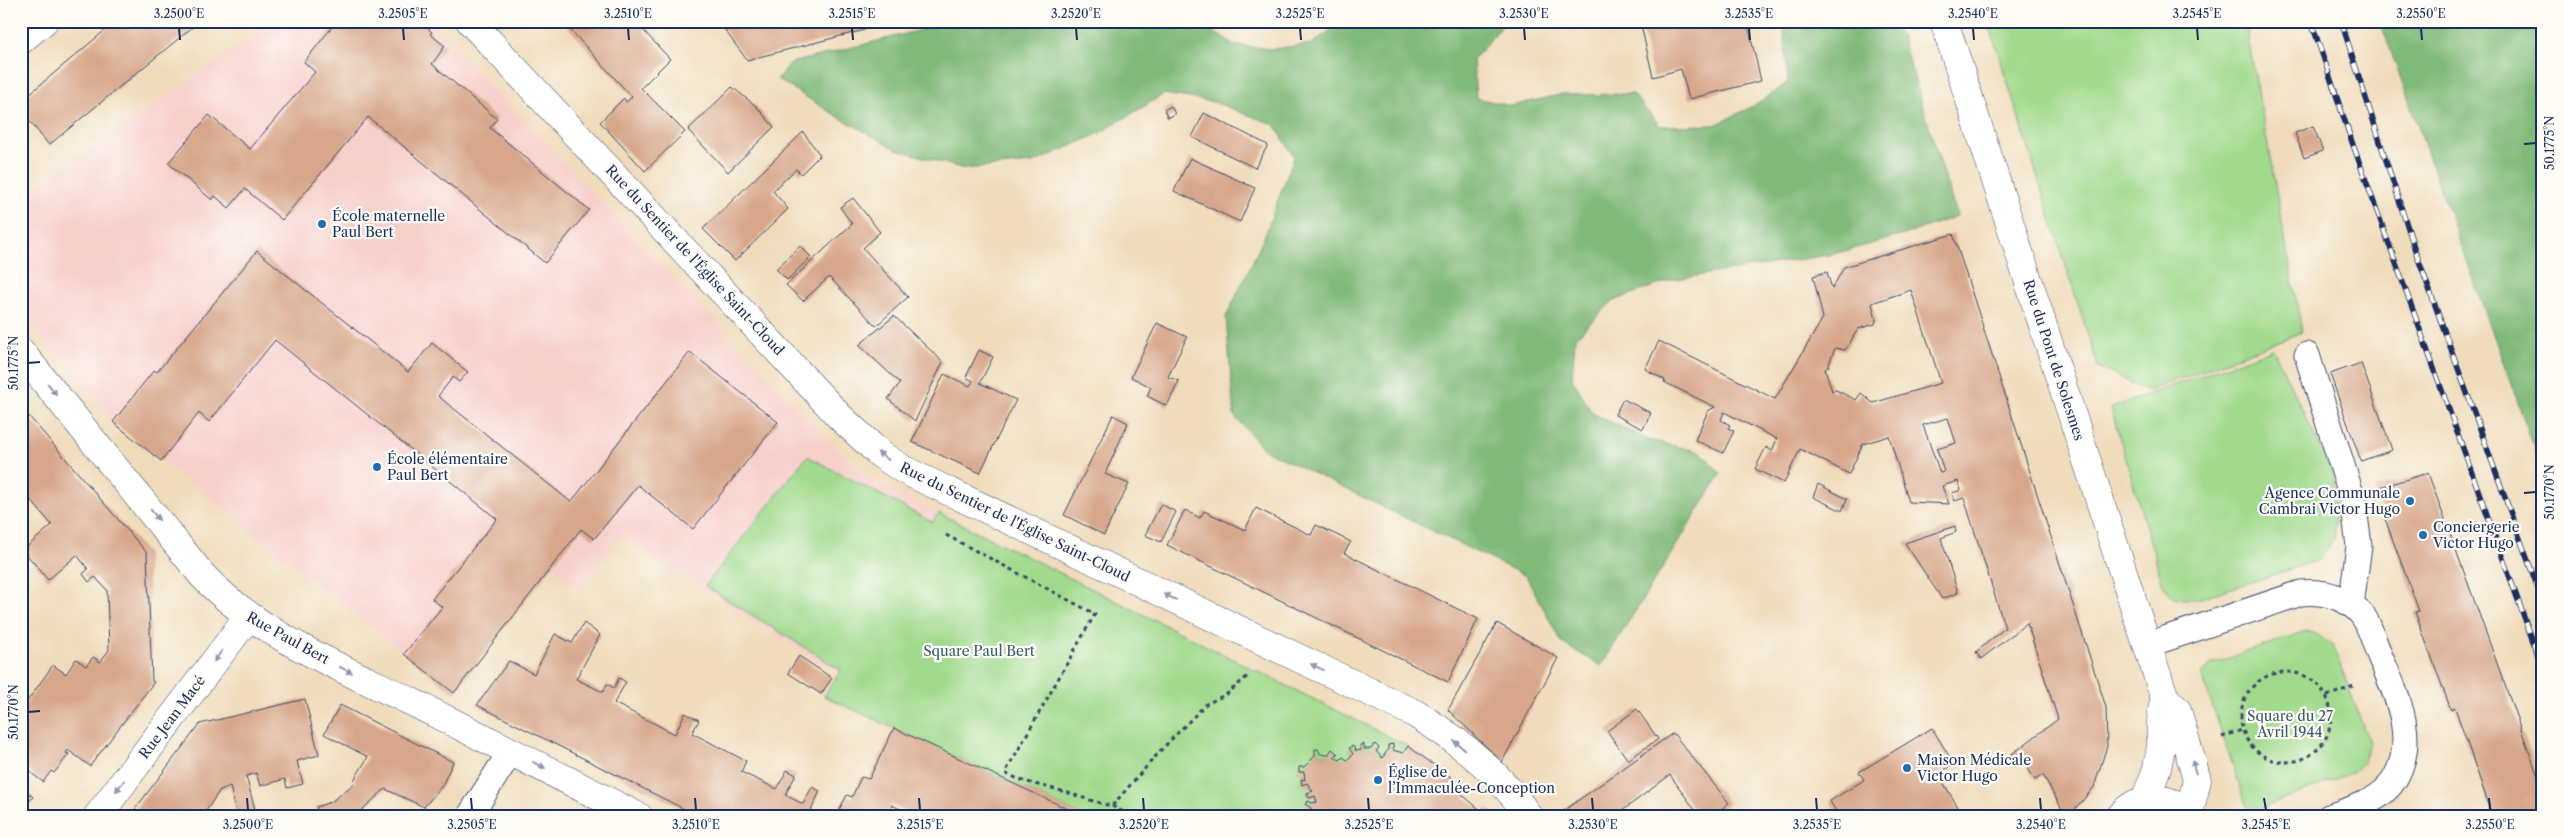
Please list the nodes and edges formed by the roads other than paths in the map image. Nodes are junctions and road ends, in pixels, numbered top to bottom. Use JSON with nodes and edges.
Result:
{"nodes":[{"id":1,"x":44,"y":21,"type":"edge"},
{"id":2,"x":470,"y":21,"type":"edge"},
{"id":3,"x":1944,"y":21,"type":"edge"},
{"id":4,"x":21,"y":40,"type":"edge"},
{"id":5,"x":21,"y":352,"type":"edge"},
{"id":6,"x":2307,"y":355,"type":"dead end"},
{"id":7,"x":2351,"y":605,"type":"junction"},
{"id":8,"x":248,"y":617,"type":"junction"},
{"id":9,"x":2147,"y":645,"type":"junction"},
{"id":10,"x":2165,"y":698,"type":"junction"},
{"id":11,"x":511,"y":751,"type":"junction"},
{"id":12,"x":2144,"y":800,"type":"junction"},
{"id":13,"x":2190,"y":815,"type":"edge"},
{"id":14,"x":97,"y":817,"type":"edge"},
{"id":15,"x":469,"y":817,"type":"edge"},
{"id":16,"x":639,"y":817,"type":"edge"},
{"id":17,"x":1529,"y":817,"type":"edge"},
{"id":18,"x":2120,"y":817,"type":"edge"},
{"id":19,"x":2329,"y":817,"type":"edge"}],
"edges":[{"from":1,"to":4,"type":"street"},
{"from":17,"to":2,"type":"street","name":"Rue du Sentier de l'Église Saint-Cloud","one_way":true},
{"from":3,"to":9,"type":"street","name":"Rue du Pont de Solesmes"},
{"from":5,"to":8,"type":"street","name":"Rue Paul Bert","one_way":true},
{"from":6,"to":7,"type":"lane"},
{"from":7,"to":9,"type":"lane"},
{"from":7,"to":19,"type":"lane"},
{"from":8,"to":11,"type":"street","name":"Rue Paul Bert","one_way":true},
{"from":8,"to":14,"type":"street","name":"Rue Jean Macé","one_way":true},
{"from":9,"to":10,"type":"street","name":"Rue du Pont de Solesmes"},
{"from":10,"to":12,"type":"street"},
{"from":13,"to":10,"type":"street","name":"Rue du Pont de Solesmes","one_way":true},
{"from":11,"to":15,"type":"lane"},
{"from":11,"to":16,"type":"street","name":"Rue Paul Bert","one_way":true},
{"from":12,"to":13,"type":"street"},
{"from":12,"to":18,"type":"street"}]}
